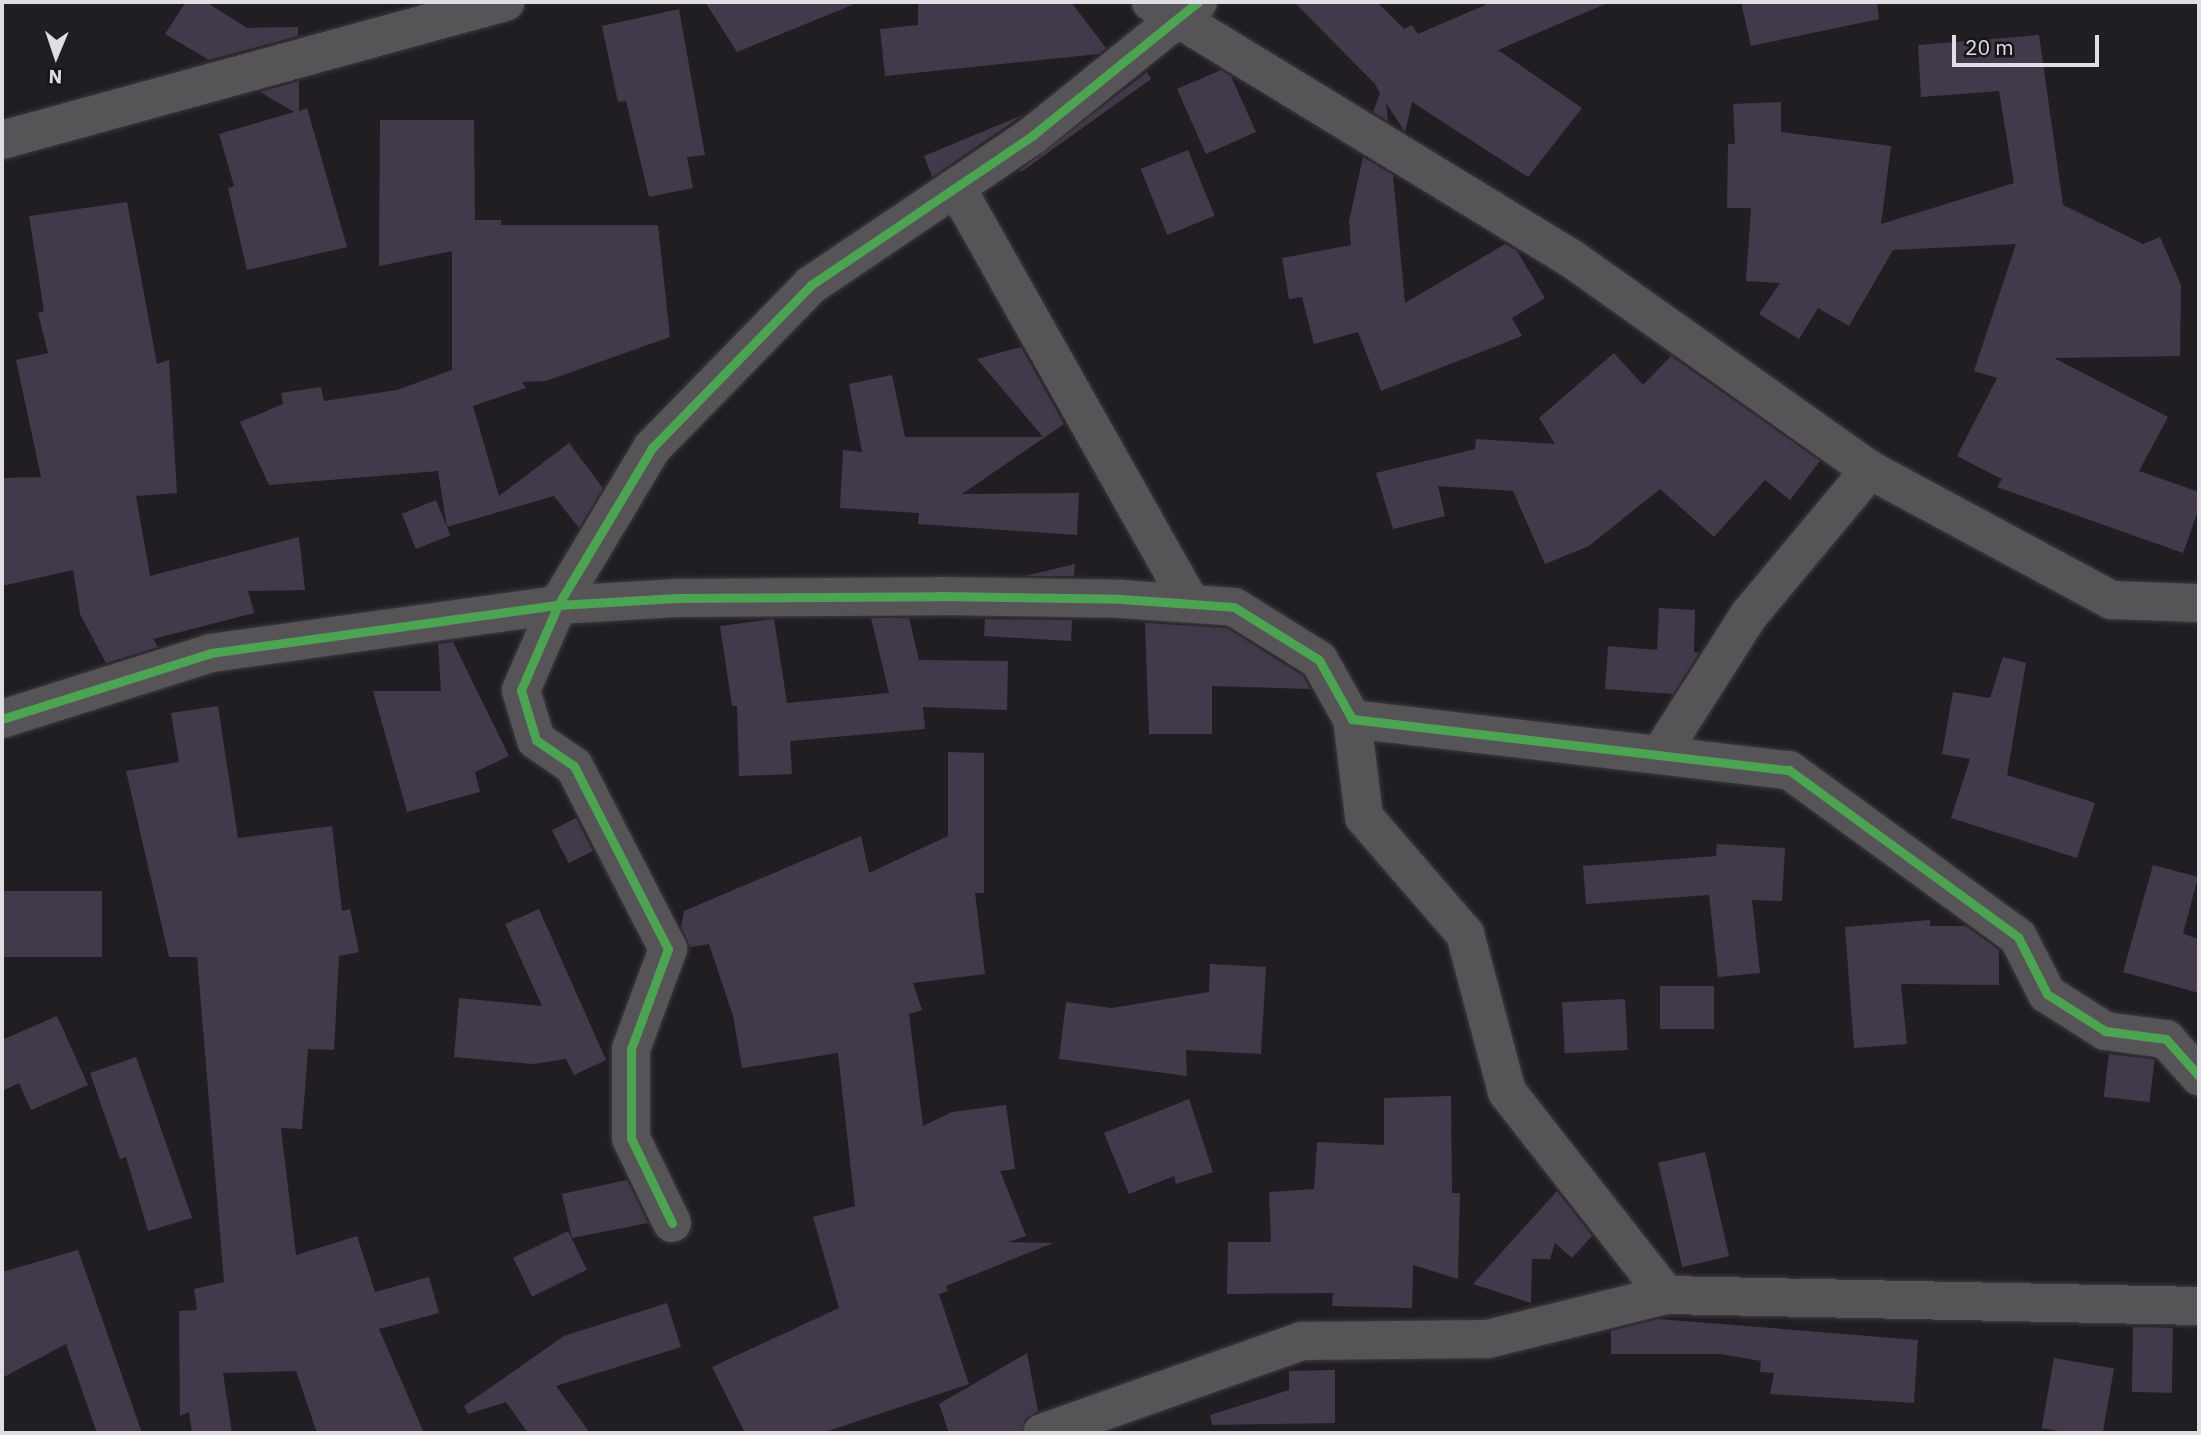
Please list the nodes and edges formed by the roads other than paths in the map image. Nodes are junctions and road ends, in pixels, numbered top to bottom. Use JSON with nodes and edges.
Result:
{"nodes":[{"id":1,"x":505,"y":2,"type":"edge"},
{"id":2,"x":1175,"y":7,"type":"edge"},
{"id":3,"x":2,"y":140,"type":"edge"},
{"id":4,"x":956,"y":187,"type":"junction"},
{"id":5,"x":1870,"y":470,"type":"junction"},
{"id":6,"x":1189,"y":603,"type":"junction"},
{"id":7,"x":2199,"y":603,"type":"edge"},
{"id":8,"x":558,"y":605,"type":"junction"},
{"id":9,"x":2,"y":719,"type":"edge"},
{"id":10,"x":1352,"y":719,"type":"junction"},
{"id":11,"x":1661,"y":753,"type":"junction"},
{"id":12,"x":2199,"y":1076,"type":"edge"},
{"id":13,"x":672,"y":1223,"type":"dead end"},
{"id":14,"x":1667,"y":1294,"type":"junction"},
{"id":15,"x":2199,"y":1306,"type":"edge"},
{"id":16,"x":1042,"y":1433,"type":"edge"}],
"edges":[{"from":1,"to":3,"type":"street"},
{"from":2,"to":4,"type":"street"},
{"from":2,"to":5,"type":"street"},
{"from":4,"to":6,"type":"street"},
{"from":4,"to":8,"type":"street"},
{"from":5,"to":7,"type":"street"},
{"from":5,"to":11,"type":"street"},
{"from":6,"to":8,"type":"street"},
{"from":6,"to":10,"type":"street"},
{"from":8,"to":9,"type":"street"},
{"from":8,"to":13,"type":"street"},
{"from":10,"to":11,"type":"street"},
{"from":10,"to":14,"type":"street"},
{"from":11,"to":12,"type":"street"},
{"from":14,"to":15,"type":"street"},
{"from":14,"to":16,"type":"street"}]}
